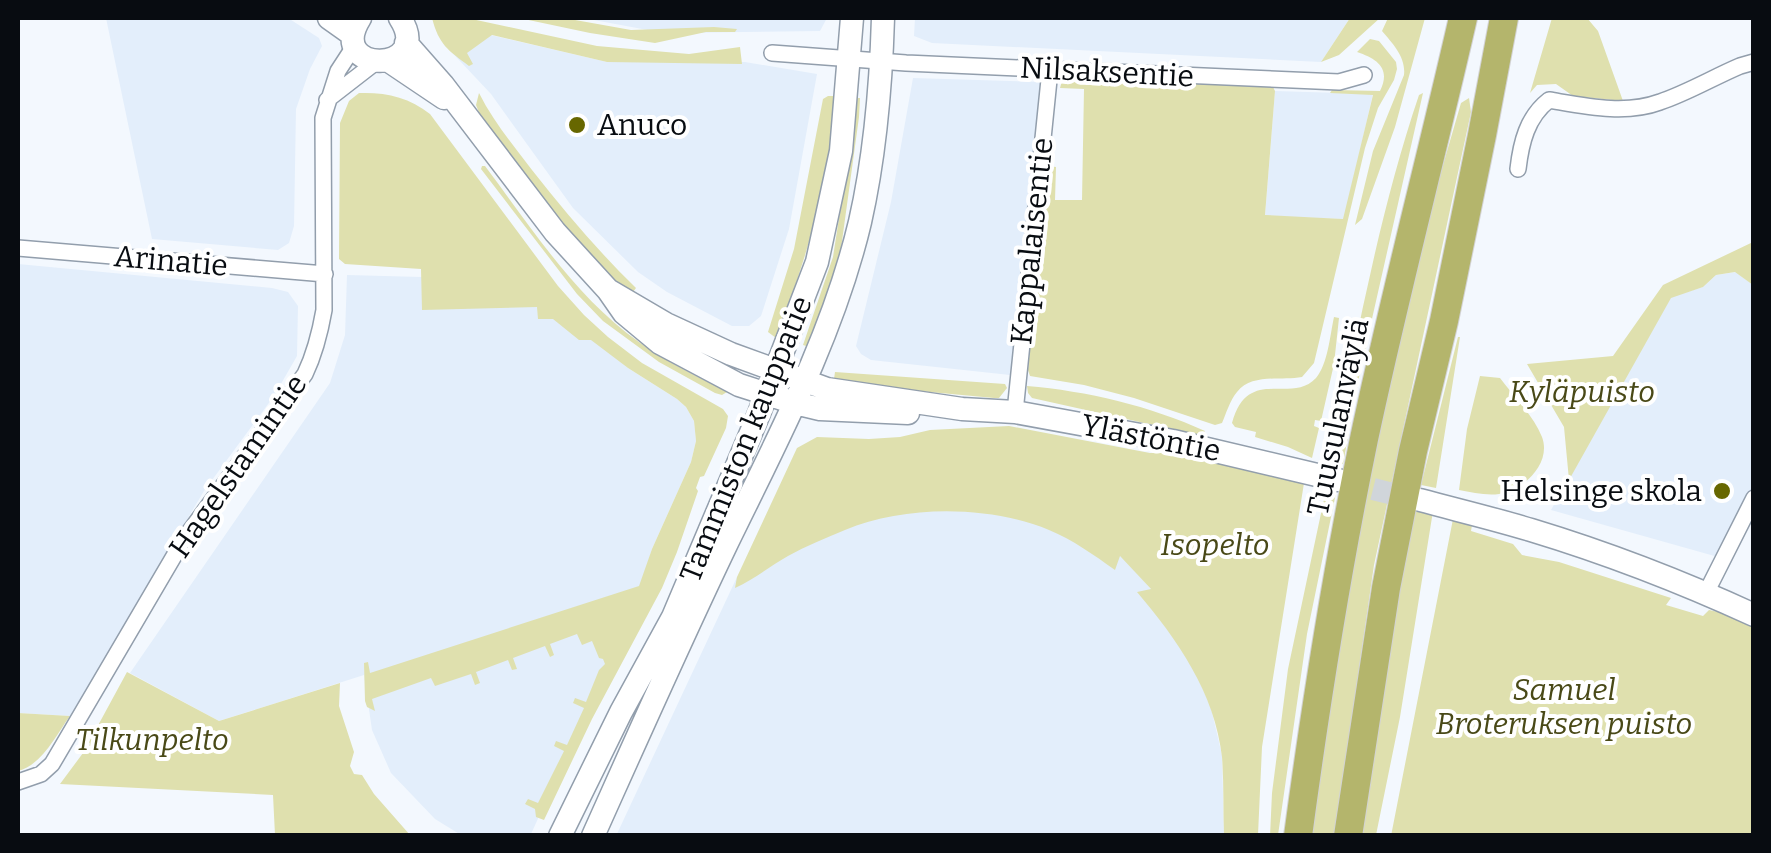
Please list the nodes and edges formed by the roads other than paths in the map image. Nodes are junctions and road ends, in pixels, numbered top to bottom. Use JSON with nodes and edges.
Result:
{"nodes":[{"id":1,"x":329,"y":18,"type":"edge"},
{"id":2,"x":400,"y":18,"type":"edge"},
{"id":3,"x":852,"y":18,"type":"edge"},
{"id":4,"x":883,"y":18,"type":"edge"},
{"id":5,"x":1450,"y":18,"type":"edge"},
{"id":6,"x":1464,"y":18,"type":"edge"},
{"id":7,"x":1517,"y":20,"type":"edge"},
{"id":8,"x":356,"y":33,"type":"edge"},
{"id":9,"x":406,"y":43,"type":"junction"},
{"id":10,"x":772,"y":53,"type":"dead end"},
{"id":11,"x":849,"y":60,"type":"junction"},
{"id":12,"x":880,"y":61,"type":"junction"},
{"id":13,"x":383,"y":62,"type":"junction"},
{"id":14,"x":1754,"y":62,"type":"edge"},
{"id":15,"x":1050,"y":70,"type":"junction"},
{"id":16,"x":1364,"y":75,"type":"dead end"},
{"id":17,"x":327,"y":100,"type":"junction"},
{"id":18,"x":461,"y":108,"type":"junction"},
{"id":19,"x":1438,"y":128,"type":"junction"},
{"id":20,"x":1518,"y":170,"type":"dead end"},
{"id":21,"x":18,"y":248,"type":"edge"},
{"id":22,"x":325,"y":274,"type":"junction"},
{"id":23,"x":608,"y":290,"type":"junction"},
{"id":24,"x":775,"y":372,"type":"junction"},
{"id":25,"x":804,"y":381,"type":"junction"},
{"id":26,"x":766,"y":394,"type":"junction"},
{"id":27,"x":796,"y":404,"type":"junction"},
{"id":28,"x":962,"y":409,"type":"junction"},
{"id":29,"x":1015,"y":412,"type":"junction"},
{"id":30,"x":1338,"y":480,"type":"tunnel mouth"},
{"id":31,"x":1754,"y":498,"type":"edge"},
{"id":32,"x":1420,"y":500,"type":"tunnel mouth"},
{"id":33,"x":1706,"y":593,"type":"junction"},
{"id":34,"x":1754,"y":614,"type":"edge"},
{"id":35,"x":18,"y":782,"type":"edge"},
{"id":36,"x":560,"y":836,"type":"edge"},
{"id":37,"x":593,"y":836,"type":"edge"},
{"id":38,"x":1298,"y":836,"type":"edge"},
{"id":39,"x":1348,"y":836,"type":"edge"}],
"edges":[{"from":1,"to":8,"type":"street","name":"Ylästöntie"},
{"from":2,"to":9,"type":"street","name":"Ylästöntie"},
{"from":3,"to":11,"type":"street","name":"Tammiston kauppatie"},
{"from":4,"to":12,"type":"street","name":"Tammiston kauppatie"},
{"from":5,"to":19,"type":"highway"},
{"from":6,"to":19,"type":"highway","name":"Tuusulanväylä"},
{"from":7,"to":39,"type":"highway"},
{"from":8,"to":13,"type":"street","name":"Ylästöntie"},
{"from":8,"to":17,"type":"street","name":"Hagelstamintie"},
{"from":9,"to":13,"type":"street"},
{"from":9,"to":18,"type":"street","name":"Ylästöntie"},
{"from":10,"to":11,"type":"street","name":"Nilsaksentie"},
{"from":11,"to":12,"type":"street","name":"Nilsaksentie"},
{"from":11,"to":24,"type":"street","name":"Tammiston kauppatie"},
{"from":12,"to":15,"type":"street","name":"Nilsaksentie"},
{"from":12,"to":25,"type":"street","name":"Tammiston kauppatie"},
{"from":13,"to":17,"type":"street"},
{"from":13,"to":18,"type":"street","name":"Ylästöntie"},
{"from":14,"to":20,"type":"street"},
{"from":15,"to":16,"type":"street","name":"Nilsaksentie"},
{"from":15,"to":29,"type":"street","name":"Kappalaisentie"},
{"from":17,"to":22,"type":"street","name":"Hagelstamintie"},
{"from":18,"to":23,"type":"street","name":"Ylästöntie"},
{"from":19,"to":38,"type":"highway","name":"Tuusulanväylä"},
{"from":21,"to":22,"type":"street","name":"Arinatie"},
{"from":22,"to":35,"type":"street","name":"Hagelstamintie"},
{"from":23,"to":24,"type":"street","name":"Ylästöntie"},
{"from":23,"to":26,"type":"street","name":"Ylästöntie"},
{"from":24,"to":25,"type":"street","name":"Ylästöntie"},
{"from":24,"to":26,"type":"street","name":"Tammiston kauppatie"},
{"from":25,"to":27,"type":"street","name":"Tammiston kauppatie"},
{"from":25,"to":28,"type":"street","name":"Ylästöntie"},
{"from":26,"to":27,"type":"street","name":"Ylästöntie"},
{"from":26,"to":36,"type":"street","name":"Tammiston kauppatie"},
{"from":27,"to":28,"type":"street","name":"Ylästöntie"},
{"from":27,"to":37,"type":"street","name":"Tammiston kauppatie"},
{"from":28,"to":29,"type":"street","name":"Ylästöntie"},
{"from":29,"to":30,"type":"street","name":"Ylästöntie"},
{"from":31,"to":33,"type":"street"},
{"from":32,"to":33,"type":"street"},
{"from":33,"to":34,"type":"street"}]}
